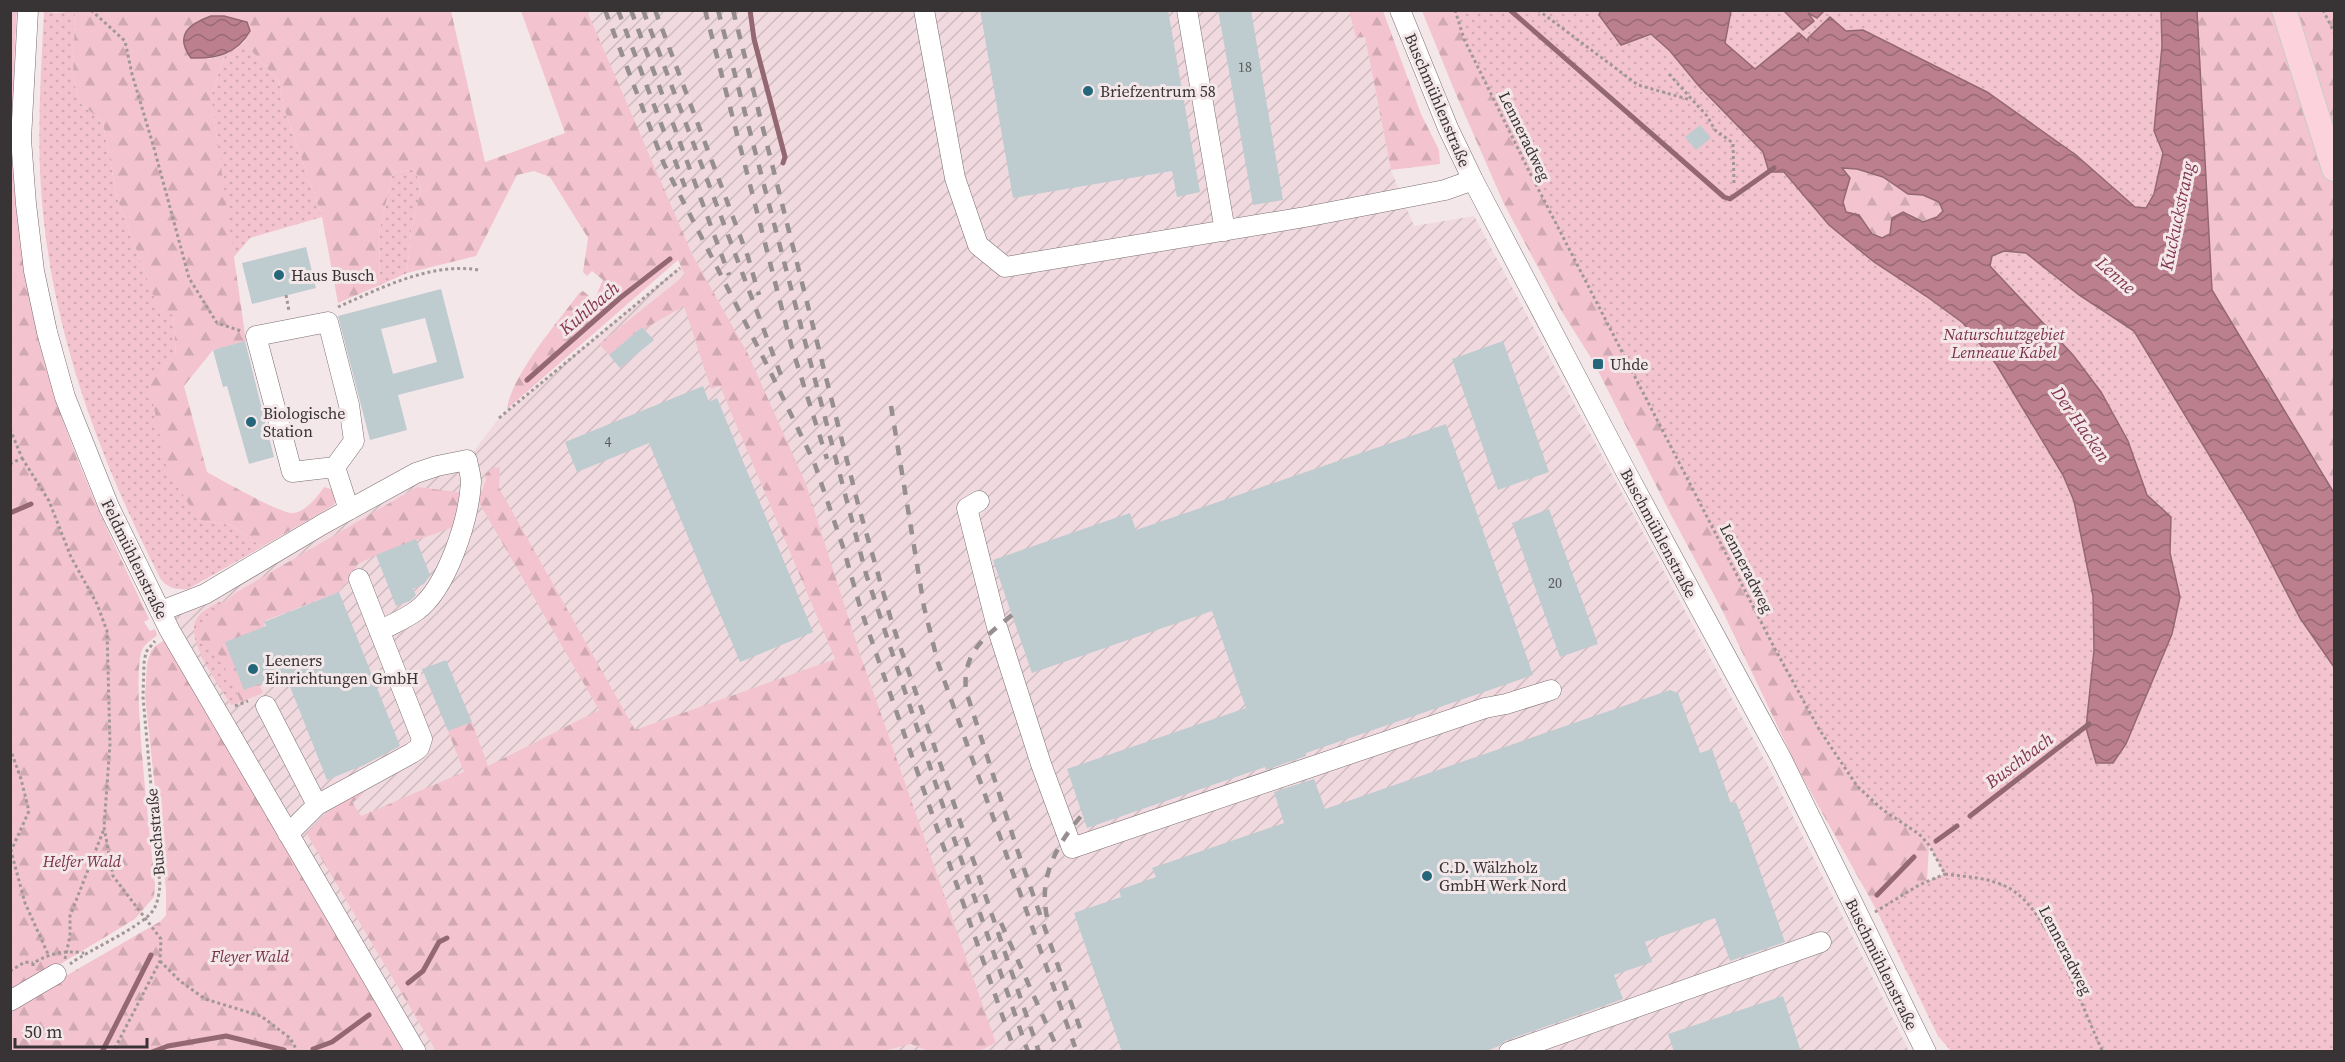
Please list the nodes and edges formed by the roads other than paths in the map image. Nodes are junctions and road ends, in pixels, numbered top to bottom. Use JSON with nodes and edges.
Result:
{"nodes":[{"id":1,"x":28,"y":10,"type":"edge"},
{"id":2,"x":924,"y":10,"type":"edge"},
{"id":3,"x":1188,"y":10,"type":"edge"},
{"id":4,"x":1400,"y":10,"type":"edge"},
{"id":5,"x":2284,"y":10,"type":"edge"},
{"id":6,"x":2334,"y":169,"type":"edge"},
{"id":7,"x":1473,"y":180,"type":"junction"},
{"id":8,"x":1225,"y":231,"type":"junction"},
{"id":9,"x":335,"y":467,"type":"junction"},
{"id":10,"x":979,"y":501,"type":"dead end"},
{"id":11,"x":349,"y":510,"type":"junction"},
{"id":12,"x":359,"y":579,"type":"dead end"},
{"id":13,"x":161,"y":611,"type":"junction"},
{"id":14,"x":380,"y":631,"type":"junction"},
{"id":15,"x":1551,"y":690,"type":"dead end"},
{"id":16,"x":266,"y":706,"type":"road end"},
{"id":17,"x":317,"y":805,"type":"junction"},
{"id":18,"x":288,"y":834,"type":"junction"},
{"id":19,"x":1821,"y":942,"type":"dead end"},
{"id":20,"x":60,"y":971,"type":"road end"},
{"id":21,"x":10,"y":1001,"type":"edge"},
{"id":22,"x":416,"y":1052,"type":"edge"},
{"id":23,"x":1509,"y":1052,"type":"edge"},
{"id":24,"x":1926,"y":1052,"type":"edge"}],
"edges":[{"from":1,"to":13,"type":"street","name":"Feldmühlenstraße"},
{"from":2,"to":8,"type":"street"},
{"from":3,"to":8,"type":"street"},
{"from":4,"to":7,"type":"street","name":"Buschmühlenstraße"},
{"from":5,"to":6,"type":"main road"},
{"from":7,"to":8,"type":"street"},
{"from":7,"to":24,"type":"street","name":"Buschmühlenstraße"},
{"from":9,"to":9,"type":"street"},
{"from":9,"to":11,"type":"street"},
{"from":10,"to":15,"type":"street"},
{"from":11,"to":13,"type":"street"},
{"from":11,"to":14,"type":"street"},
{"from":12,"to":14,"type":"street"},
{"from":13,"to":18,"type":"street","name":"Feldmühlenstraße"},
{"from":14,"to":17,"type":"street"},
{"from":16,"to":17,"type":"street"},
{"from":17,"to":18,"type":"street"},
{"from":18,"to":22,"type":"street","name":"Feldmühlenstraße"},
{"from":19,"to":23,"type":"street"},
{"from":20,"to":21,"type":"street"}]}
